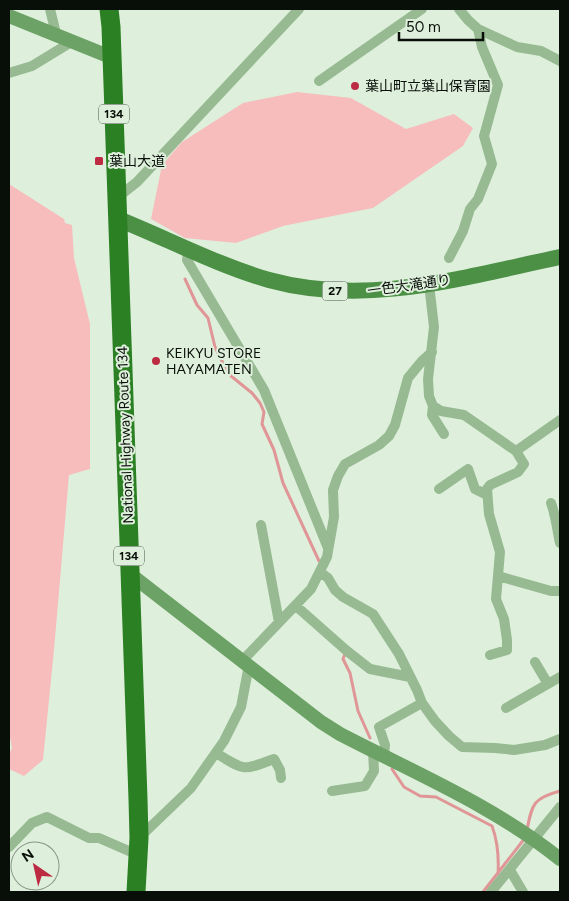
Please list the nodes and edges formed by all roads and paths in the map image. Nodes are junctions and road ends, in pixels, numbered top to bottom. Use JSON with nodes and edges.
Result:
{"nodes":[{"id":1,"x":50,"y":9,"type":"edge"},
{"id":2,"x":109,"y":9,"type":"edge"},
{"id":3,"x":299,"y":9,"type":"edge"},
{"id":4,"x":422,"y":9,"type":"edge"},
{"id":5,"x":459,"y":9,"type":"edge"},
{"id":6,"x":9,"y":16,"type":"edge"},
{"id":7,"x":478,"y":29,"type":"junction"},
{"id":8,"x":56,"y":34,"type":"junction"},
{"id":9,"x":73,"y":41,"type":"junction"},
{"id":10,"x":112,"y":58,"type":"junction"},
{"id":11,"x":560,"y":61,"type":"edge"},
{"id":12,"x":9,"y":73,"type":"edge"},
{"id":13,"x":319,"y":81,"type":"dead end"},
{"id":14,"x":118,"y":197,"type":"junction"},
{"id":15,"x":118,"y":219,"type":"junction"},
{"id":16,"x":189,"y":248,"type":"junction"},
{"id":17,"x":560,"y":257,"type":"edge"},
{"id":18,"x":449,"y":258,"type":"dead end"},
{"id":19,"x":429,"y":284,"type":"junction"},
{"id":20,"x":432,"y":352,"type":"junction"},
{"id":21,"x":433,"y":406,"type":"junction"},
{"id":22,"x":560,"y":420,"type":"edge"},
{"id":23,"x":444,"y":434,"type":"dead end"},
{"id":24,"x":516,"y":451,"type":"junction"},
{"id":25,"x":439,"y":489,"type":"dead end"},
{"id":26,"x":487,"y":495,"type":"junction"},
{"id":27,"x":551,"y":503,"type":"dead end"},
{"id":28,"x":261,"y":525,"type":"dead end"},
{"id":29,"x":560,"y":543,"type":"edge"},
{"id":30,"x":329,"y":548,"type":"junction"},
{"id":31,"x":320,"y":572,"type":"junction"},
{"id":32,"x":130,"y":574,"type":"junction"},
{"id":33,"x":498,"y":576,"type":"junction"},
{"id":34,"x":560,"y":591,"type":"edge"},
{"id":35,"x":296,"y":606,"type":"junction"},
{"id":36,"x":279,"y":622,"type":"junction"},
{"id":37,"x":490,"y":655,"type":"dead end"},
{"id":38,"x":535,"y":662,"type":"dead end"},
{"id":39,"x":246,"y":663,"type":"junction"},
{"id":40,"x":410,"y":677,"type":"junction"},
{"id":41,"x":560,"y":677,"type":"edge"},
{"id":42,"x":548,"y":684,"type":"junction"},
{"id":43,"x":422,"y":703,"type":"junction"},
{"id":44,"x":506,"y":708,"type":"dead end"},
{"id":45,"x":560,"y":739,"type":"edge"},
{"id":46,"x":216,"y":754,"type":"junction"},
{"id":47,"x":379,"y":754,"type":"junction"},
{"id":48,"x":280,"y":778,"type":"dead end"},
{"id":49,"x":332,"y":791,"type":"dead end"},
{"id":50,"x":560,"y":808,"type":"edge"},
{"id":51,"x":530,"y":836,"type":"junction"},
{"id":52,"x":138,"y":846,"type":"junction"},
{"id":53,"x":9,"y":847,"type":"edge"},
{"id":54,"x":560,"y":859,"type":"edge"},
{"id":55,"x":510,"y":870,"type":"junction"},
{"id":56,"x":136,"y":892,"type":"edge"},
{"id":57,"x":490,"y":892,"type":"edge"},
{"id":58,"x":523,"y":892,"type":"edge"}],
"edges":[{"from":1,"to":8,"type":"street"},
{"from":2,"to":10,"type":"highway","name":"National Highway Route 134","number":"134"},
{"from":3,"to":14,"type":"street"},
{"from":4,"to":13,"type":"street"},
{"from":5,"to":7,"type":"street"},
{"from":6,"to":8,"type":"street"},
{"from":7,"to":11,"type":"street"},
{"from":7,"to":18,"type":"street"},
{"from":8,"to":9,"type":"street"},
{"from":9,"to":10,"type":"street"},
{"from":9,"to":12,"type":"street"},
{"from":10,"to":14,"type":"highway","name":"National Highway Route 134","number":"134"},
{"from":14,"to":15,"type":"highway","name":"National Highway Route 134","number":"134"},
{"from":15,"to":16,"type":"main road","name":"一色大滝通り","number":"27"},
{"from":15,"to":32,"type":"highway","name":"National Highway Route 134","number":"134"},
{"from":16,"to":19,"type":"main road","name":"一色大滝通り","number":"27"},
{"from":16,"to":30,"type":"street"},
{"from":17,"to":19,"type":"main road","name":"一色大滝通り","number":"27"},
{"from":19,"to":20,"type":"street"},
{"from":20,"to":21,"type":"street"},
{"from":20,"to":30,"type":"street"},
{"from":21,"to":23,"type":"street"},
{"from":21,"to":24,"type":"street"},
{"from":22,"to":24,"type":"street"},
{"from":24,"to":26,"type":"street"},
{"from":25,"to":26,"type":"street"},
{"from":26,"to":33,"type":"street"},
{"from":27,"to":29,"type":"street"},
{"from":28,"to":36,"type":"street"},
{"from":30,"to":31,"type":"street"},
{"from":31,"to":35,"type":"street"},
{"from":31,"to":40,"type":"street"},
{"from":32,"to":39,"type":"street"},
{"from":32,"to":52,"type":"highway","name":"National Highway Route 134","number":"134"},
{"from":33,"to":34,"type":"street"},
{"from":33,"to":37,"type":"street"},
{"from":35,"to":36,"type":"street"},
{"from":35,"to":40,"type":"street"},
{"from":36,"to":39,"type":"street"},
{"from":38,"to":42,"type":"street"},
{"from":39,"to":46,"type":"street"},
{"from":39,"to":47,"type":"street"},
{"from":40,"to":43,"type":"street"},
{"from":41,"to":42,"type":"street"},
{"from":42,"to":44,"type":"street"},
{"from":43,"to":45,"type":"street"},
{"from":43,"to":47,"type":"street"},
{"from":46,"to":48,"type":"street"},
{"from":46,"to":52,"type":"street"},
{"from":47,"to":49,"type":"street"},
{"from":47,"to":51,"type":"street"},
{"from":50,"to":51,"type":"street"},
{"from":51,"to":54,"type":"street"},
{"from":51,"to":55,"type":"street"},
{"from":52,"to":53,"type":"street"},
{"from":52,"to":56,"type":"highway","name":"National Highway Route 134","number":"134"},
{"from":55,"to":57,"type":"street"},
{"from":55,"to":58,"type":"street"}]}
